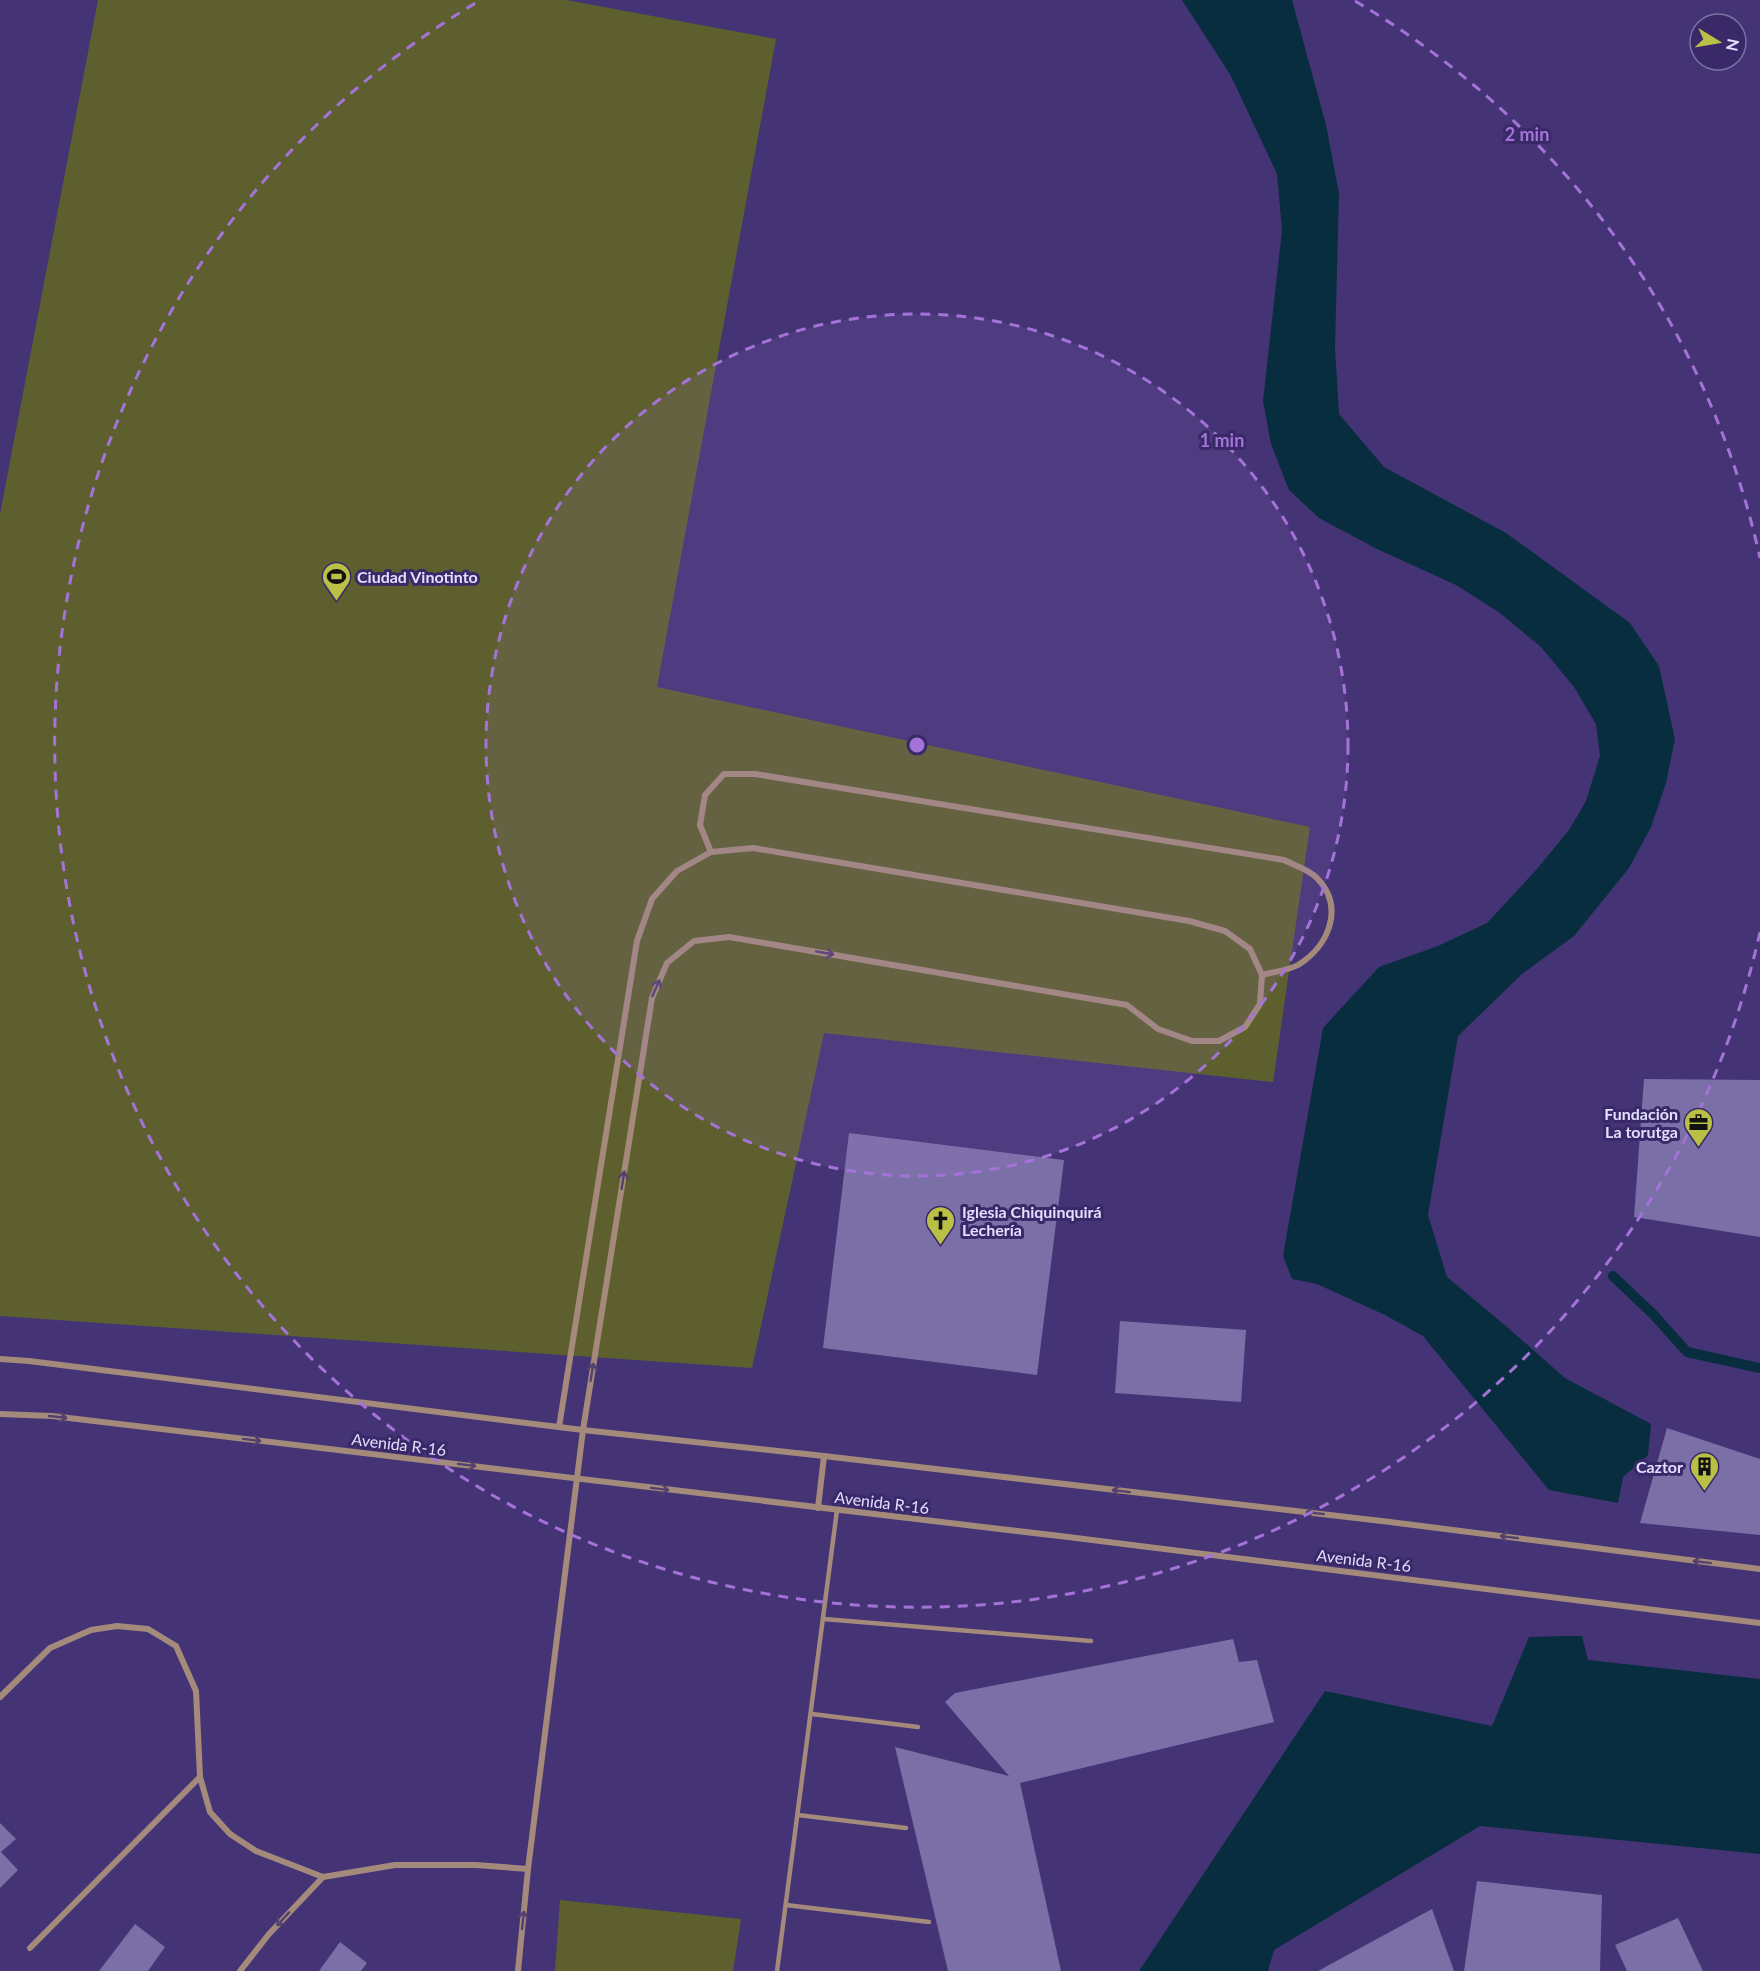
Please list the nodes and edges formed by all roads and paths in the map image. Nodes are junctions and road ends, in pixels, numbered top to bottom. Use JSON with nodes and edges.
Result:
{"nodes":[{"id":1,"x":711,"y":852,"type":"junction"},
{"id":2,"x":1262,"y":975,"type":"junction"},
{"id":3,"x":0,"y":1359,"type":"edge"},
{"id":4,"x":0,"y":1414,"type":"edge"},
{"id":5,"x":559,"y":1427,"type":"junction"},
{"id":6,"x":583,"y":1430,"type":"junction"},
{"id":7,"x":824,"y":1456,"type":"junction"},
{"id":8,"x":577,"y":1479,"type":"junction"},
{"id":9,"x":818,"y":1508,"type":"junction"},
{"id":10,"x":837,"y":1510,"type":"junction"},
{"id":11,"x":1760,"y":1569,"type":"edge"},
{"id":12,"x":824,"y":1618,"type":"junction"},
{"id":13,"x":1760,"y":1623,"type":"edge"},
{"id":14,"x":1091,"y":1641,"type":"dead end"},
{"id":15,"x":0,"y":1697,"type":"edge"},
{"id":16,"x":812,"y":1714,"type":"junction"},
{"id":17,"x":918,"y":1727,"type":"dead end"},
{"id":18,"x":200,"y":1777,"type":"junction"},
{"id":19,"x":798,"y":1815,"type":"junction"},
{"id":20,"x":906,"y":1828,"type":"dead end"},
{"id":21,"x":528,"y":1869,"type":"junction"},
{"id":22,"x":323,"y":1877,"type":"junction"},
{"id":23,"x":786,"y":1905,"type":"junction"},
{"id":24,"x":929,"y":1923,"type":"dead end"},
{"id":25,"x":30,"y":1948,"type":"dead end"},
{"id":26,"x":240,"y":1971,"type":"edge"},
{"id":27,"x":518,"y":1971,"type":"edge"},
{"id":28,"x":777,"y":1971,"type":"edge"}],
"edges":[{"from":1,"to":2,"type":"street"},
{"from":1,"to":2,"type":"street"},
{"from":1,"to":5,"type":"street"},
{"from":6,"to":2,"type":"street","one_way":true},
{"from":3,"to":5,"type":"street"},
{"from":4,"to":8,"type":"street","name":"Avenida R-16","one_way":true},
{"from":5,"to":6,"type":"street"},
{"from":6,"to":7,"type":"street"},
{"from":6,"to":8,"type":"street"},
{"from":7,"to":9,"type":"street"},
{"from":11,"to":7,"type":"street","one_way":true},
{"from":8,"to":9,"type":"street","name":"Avenida R-16","one_way":true},
{"from":8,"to":21,"type":"street"},
{"from":9,"to":10,"type":"street","name":"Avenida R-16"},
{"from":10,"to":12,"type":"lane"},
{"from":10,"to":13,"type":"street","name":"Avenida R-16"},
{"from":12,"to":14,"type":"lane"},
{"from":12,"to":16,"type":"lane"},
{"from":15,"to":18,"type":"street"},
{"from":16,"to":17,"type":"lane"},
{"from":16,"to":19,"type":"lane"},
{"from":18,"to":22,"type":"street"},
{"from":18,"to":25,"type":"street"},
{"from":19,"to":20,"type":"lane"},
{"from":19,"to":23,"type":"lane"},
{"from":21,"to":22,"type":"street"},
{"from":27,"to":21,"type":"street","one_way":true},
{"from":22,"to":26,"type":"street","one_way":true},
{"from":23,"to":24,"type":"lane"},
{"from":23,"to":28,"type":"lane"}]}
